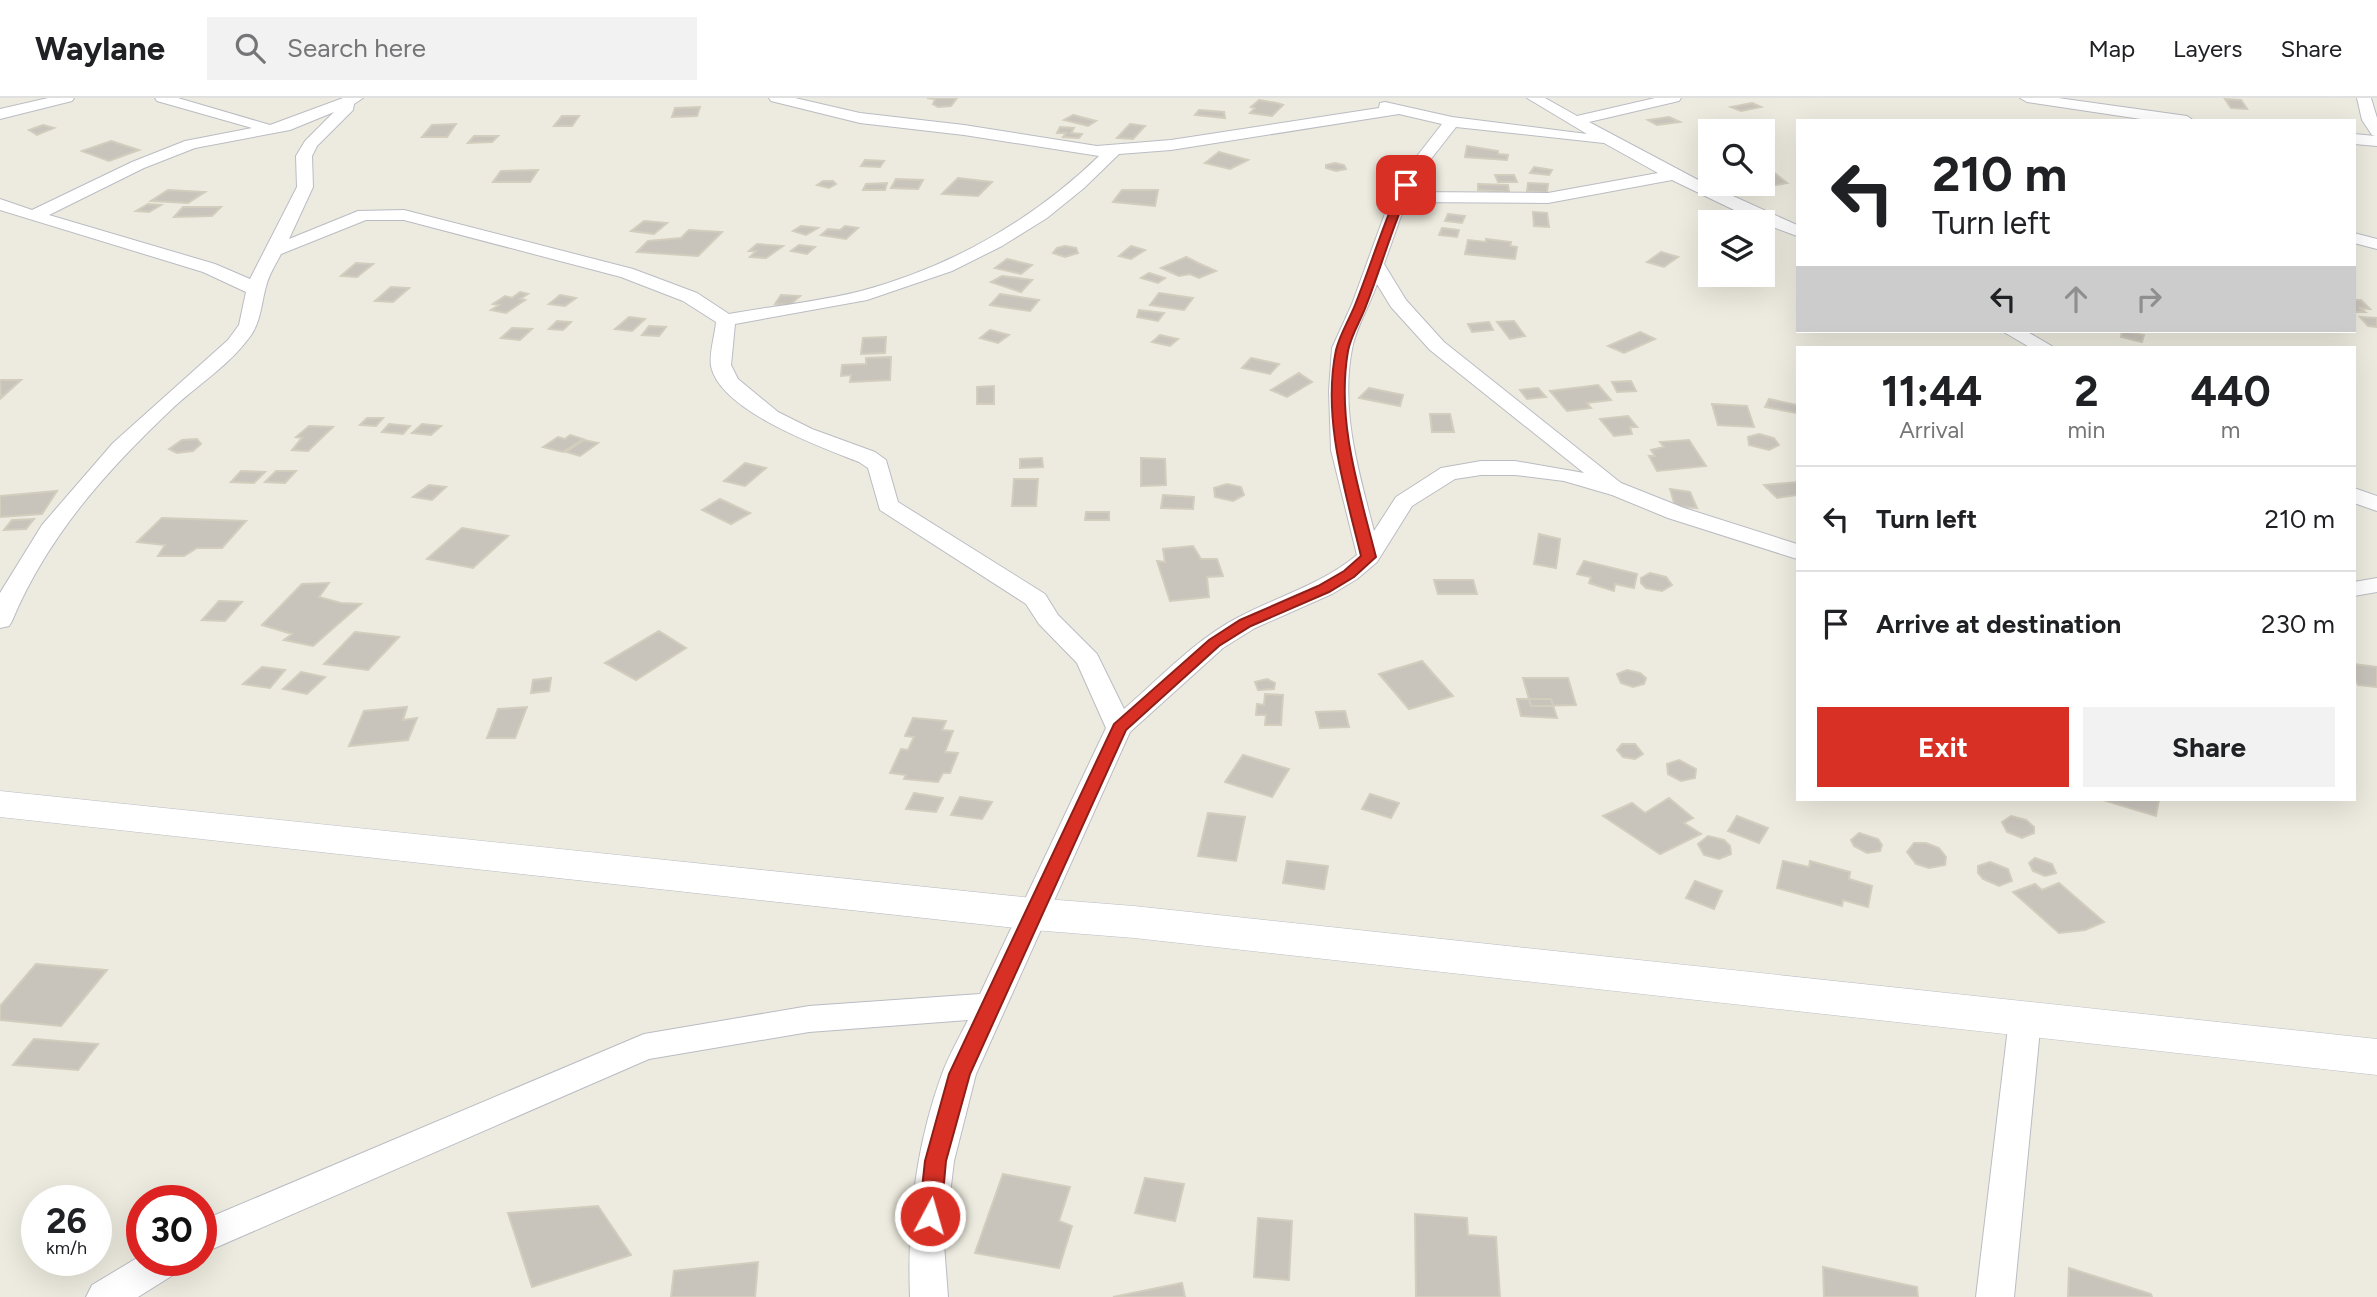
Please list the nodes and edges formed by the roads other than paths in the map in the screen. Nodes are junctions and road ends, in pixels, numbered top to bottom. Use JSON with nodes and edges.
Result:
{"nodes":[{"id":1,"x":67,"y":98,"type":"edge"},
{"id":2,"x":162,"y":98,"type":"edge"},
{"id":3,"x":358,"y":98,"type":"edge"},
{"id":4,"x":776,"y":98,"type":"edge"},
{"id":5,"x":1534,"y":98,"type":"edge"},
{"id":6,"x":1674,"y":98,"type":"edge"},
{"id":7,"x":2027,"y":98,"type":"edge"},
{"id":8,"x":2364,"y":98,"type":"edge"},
{"id":9,"x":1356,"y":99,"type":"edge"},
{"id":10,"x":1400,"y":109,"type":"junction"},
{"id":11,"x":0,"y":114,"type":"edge"},
{"id":12,"x":2161,"y":119,"type":"edge"},
{"id":13,"x":1576,"y":121,"type":"junction"},
{"id":14,"x":1452,"y":122,"type":"junction"},
{"id":15,"x":272,"y":130,"type":"junction"},
{"id":16,"x":2377,"y":132,"type":"edge"},
{"id":17,"x":2356,"y":139,"type":"edge"},
{"id":18,"x":2377,"y":141,"type":"edge"},
{"id":19,"x":1611,"y":142,"type":"junction"},
{"id":20,"x":1113,"y":151,"type":"junction"},
{"id":21,"x":1672,"y":175,"type":"junction"},
{"id":22,"x":1399,"y":197,"type":"junction"},
{"id":23,"x":0,"y":204,"type":"edge"},
{"id":24,"x":33,"y":216,"type":"junction"},
{"id":25,"x":1796,"y":231,"type":"edge"},
{"id":26,"x":2356,"y":239,"type":"edge"},
{"id":27,"x":2377,"y":244,"type":"edge"},
{"id":28,"x":274,"y":251,"type":"junction"},
{"id":29,"x":1375,"y":264,"type":"junction"},
{"id":30,"x":256,"y":289,"type":"junction"},
{"id":31,"x":726,"y":320,"type":"junction"},
{"id":32,"x":2016,"y":333,"type":"edge"},
{"id":33,"x":2041,"y":346,"type":"edge"},
{"id":34,"x":1620,"y":491,"type":"junction"},
{"id":35,"x":2356,"y":496,"type":"edge"},
{"id":36,"x":2377,"y":504,"type":"edge"},
{"id":37,"x":1796,"y":552,"type":"edge"},
{"id":38,"x":1368,"y":557,"type":"junction"},
{"id":39,"x":2377,"y":585,"type":"edge"},
{"id":40,"x":2356,"y":589,"type":"edge"},
{"id":41,"x":0,"y":621,"type":"edge"},
{"id":42,"x":1119,"y":727,"type":"junction"},
{"id":43,"x":0,"y":804,"type":"edge"},
{"id":44,"x":1034,"y":914,"type":"junction"},
{"id":45,"x":989,"y":1006,"type":"junction"},
{"id":46,"x":2025,"y":1019,"type":"junction"},
{"id":47,"x":2377,"y":1057,"type":"edge"},
{"id":48,"x":217,"y":1231,"type":"edge"},
{"id":49,"x":139,"y":1276,"type":"edge"},
{"id":50,"x":105,"y":1297,"type":"edge"},
{"id":51,"x":929,"y":1297,"type":"edge"},
{"id":52,"x":1995,"y":1297,"type":"edge"}],
"edges":[{"from":1,"to":11,"type":"street"},
{"from":2,"to":15,"type":"street"},
{"from":3,"to":15,"type":"street"},
{"from":3,"to":28,"type":"street"},
{"from":4,"to":20,"type":"street"},
{"from":5,"to":13,"type":"street"},
{"from":6,"to":13,"type":"street"},
{"from":7,"to":12,"type":"street"},
{"from":8,"to":16,"type":"street"},
{"from":9,"to":10,"type":"street"},
{"from":10,"to":14,"type":"street"},
{"from":10,"to":20,"type":"street"},
{"from":13,"to":19,"type":"street"},
{"from":14,"to":19,"type":"street"},
{"from":14,"to":22,"type":"street"},
{"from":15,"to":24,"type":"street"},
{"from":17,"to":18,"type":"street"},
{"from":19,"to":21,"type":"street"},
{"from":20,"to":31,"type":"street"},
{"from":21,"to":22,"type":"street"},
{"from":21,"to":25,"type":"street"},
{"from":22,"to":29,"type":"street"},
{"from":23,"to":24,"type":"street"},
{"from":24,"to":30,"type":"street"},
{"from":26,"to":27,"type":"street"},
{"from":28,"to":30,"type":"street"},
{"from":28,"to":31,"type":"street"},
{"from":29,"to":34,"type":"street"},
{"from":29,"to":38,"type":"street"},
{"from":30,"to":41,"type":"street"},
{"from":31,"to":42,"type":"street"},
{"from":32,"to":33,"type":"street"},
{"from":34,"to":37,"type":"street"},
{"from":34,"to":38,"type":"street"},
{"from":35,"to":36,"type":"street"},
{"from":38,"to":42,"type":"street"},
{"from":39,"to":40,"type":"street"},
{"from":42,"to":44,"type":"street"},
{"from":43,"to":44,"type":"street"},
{"from":44,"to":45,"type":"street"},
{"from":44,"to":46,"type":"street"},
{"from":45,"to":48,"type":"street"},
{"from":45,"to":51,"type":"street"},
{"from":46,"to":47,"type":"street"},
{"from":46,"to":52,"type":"street"},
{"from":49,"to":50,"type":"street"}]}
